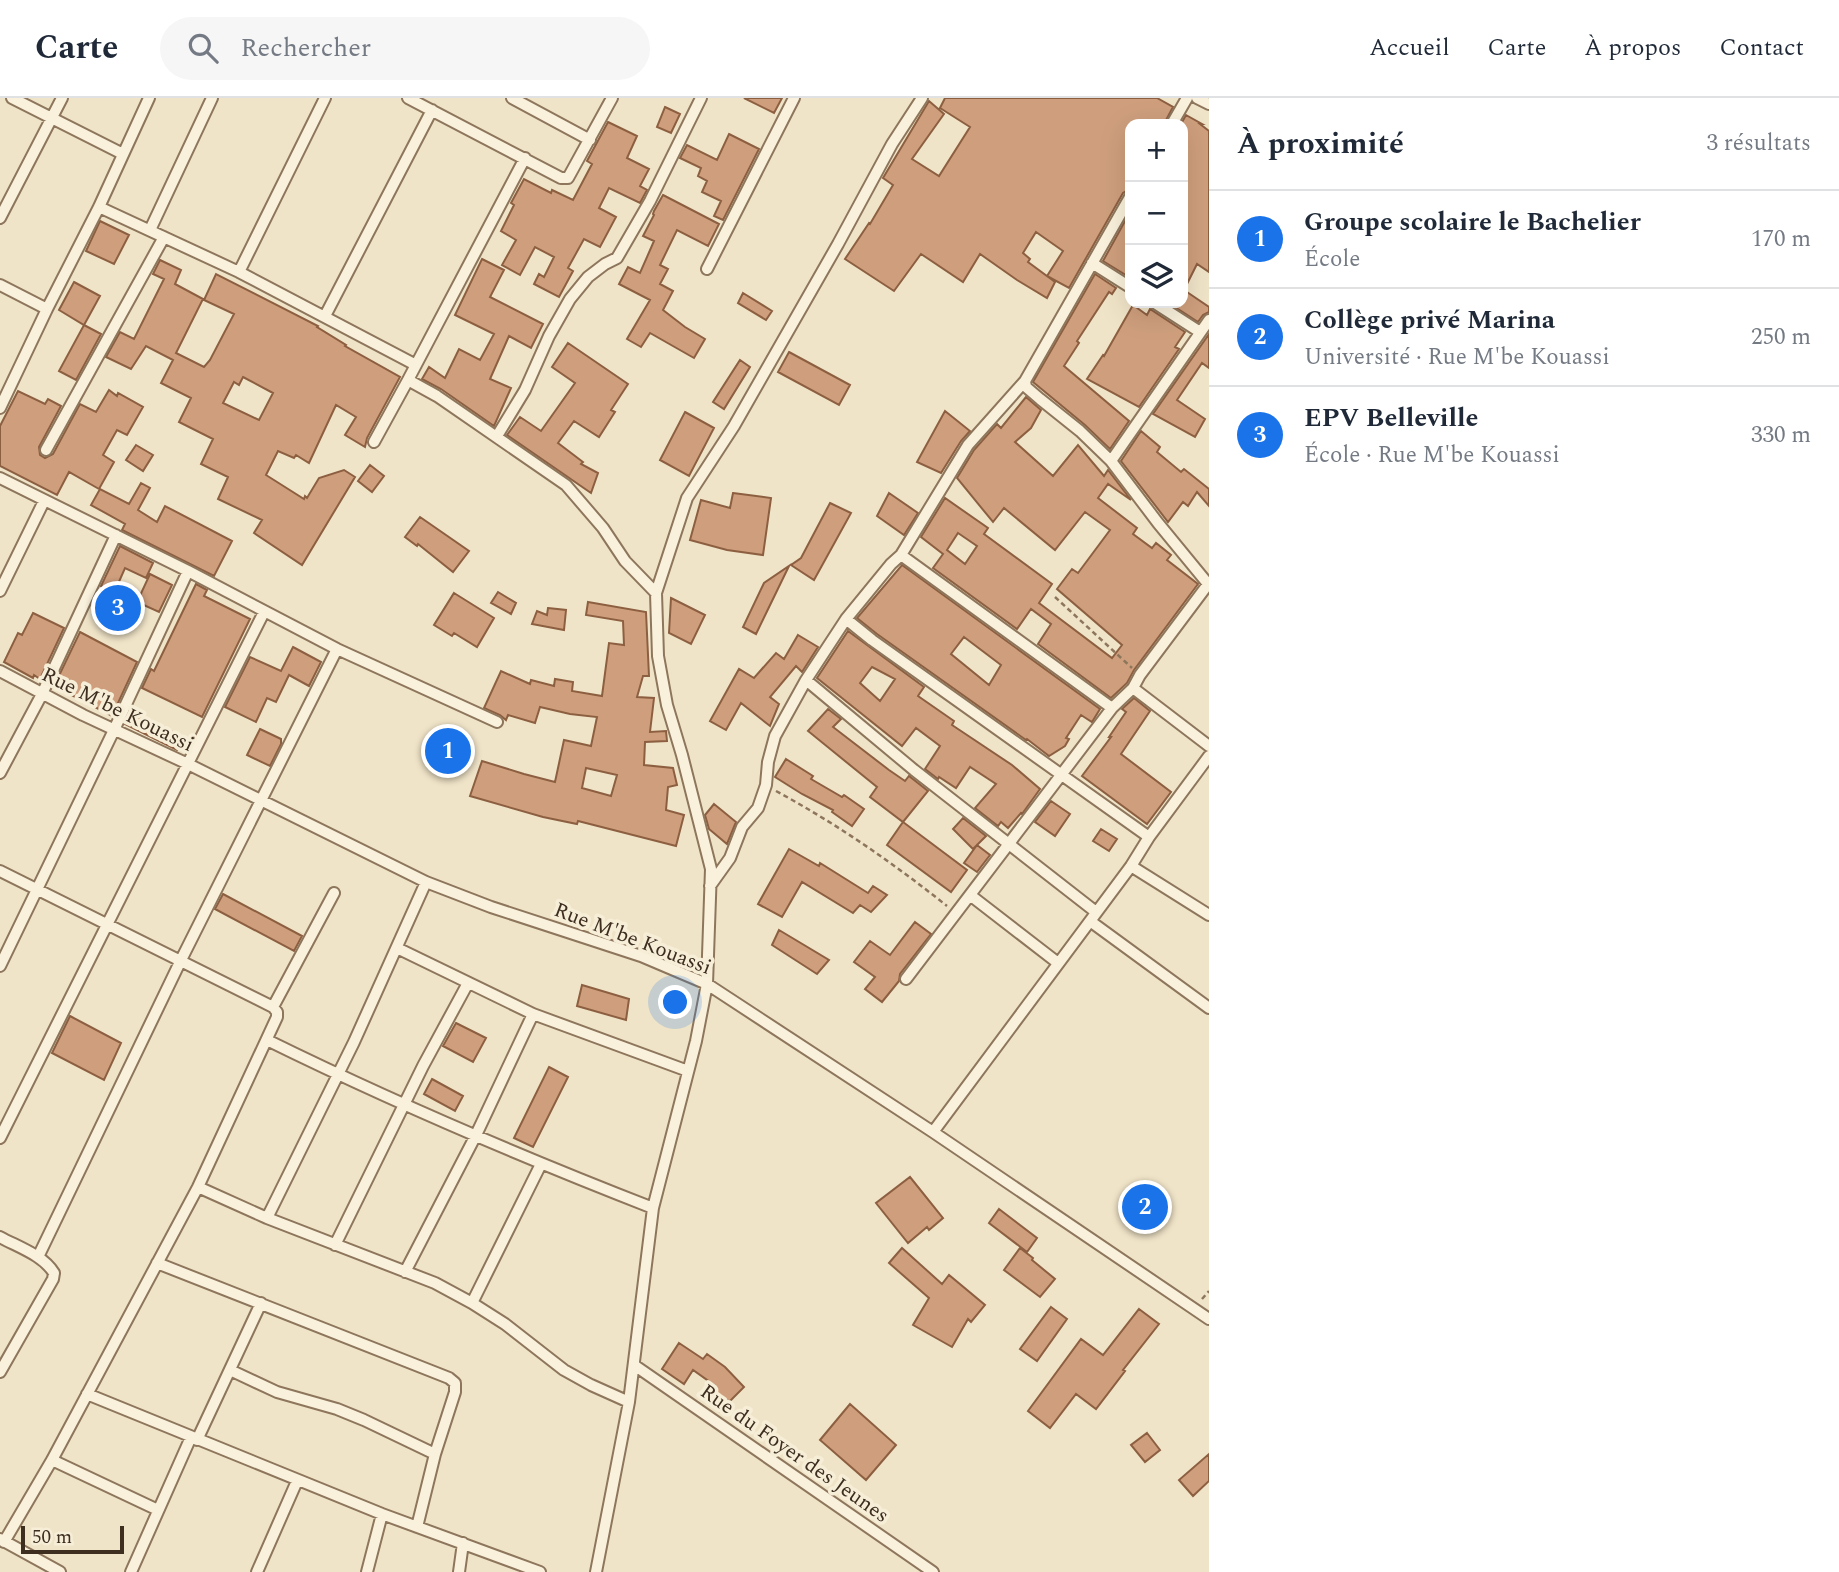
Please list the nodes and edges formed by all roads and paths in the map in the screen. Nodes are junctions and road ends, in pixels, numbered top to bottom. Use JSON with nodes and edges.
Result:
{"nodes":[{"id":1,"x":12,"y":98,"type":"edge"},
{"id":2,"x":62,"y":98,"type":"edge"},
{"id":3,"x":149,"y":98,"type":"edge"},
{"id":4,"x":212,"y":98,"type":"edge"},
{"id":5,"x":325,"y":98,"type":"edge"},
{"id":6,"x":408,"y":98,"type":"edge"},
{"id":7,"x":512,"y":98,"type":"edge"},
{"id":8,"x":612,"y":98,"type":"edge"},
{"id":9,"x":701,"y":98,"type":"edge"},
{"id":10,"x":794,"y":98,"type":"edge"},
{"id":11,"x":922,"y":98,"type":"edge"},
{"id":12,"x":1187,"y":98,"type":"edge"},
{"id":13,"x":1197,"y":98,"type":"edge"},
{"id":14,"x":1209,"y":104,"type":"edge"},
{"id":15,"x":432,"y":110,"type":"junction"},
{"id":16,"x":52,"y":118,"type":"junction"},
{"id":17,"x":1175,"y":119,"type":"edge"},
{"id":18,"x":590,"y":140,"type":"junction"},
{"id":19,"x":123,"y":154,"type":"junction"},
{"id":20,"x":525,"y":158,"type":"junction"},
{"id":21,"x":1125,"y":206,"type":"edge"},
{"id":22,"x":99,"y":207,"type":"junction"},
{"id":23,"x":0,"y":218,"type":"edge"},
{"id":24,"x":150,"y":230,"type":"junction"},
{"id":25,"x":164,"y":237,"type":"junction"},
{"id":26,"x":1092,"y":263,"type":"junction"},
{"id":27,"x":708,"y":269,"type":"dead end"},
{"id":28,"x":239,"y":272,"type":"junction"},
{"id":29,"x":1125,"y":284,"type":"edge"},
{"id":30,"x":0,"y":285,"type":"edge"},
{"id":31,"x":1162,"y":308,"type":"edge"},
{"id":32,"x":47,"y":309,"type":"junction"},
{"id":33,"x":325,"y":316,"type":"junction"},
{"id":34,"x":1209,"y":320,"type":"edge"},
{"id":35,"x":1200,"y":332,"type":"junction"},
{"id":36,"x":416,"y":365,"type":"junction"},
{"id":37,"x":408,"y":380,"type":"junction"},
{"id":38,"x":1025,"y":381,"type":"junction"},
{"id":39,"x":0,"y":408,"type":"edge"},
{"id":40,"x":497,"y":436,"type":"junction"},
{"id":41,"x":374,"y":442,"type":"dead end"},
{"id":42,"x":46,"y":450,"type":"dead end"},
{"id":43,"x":1111,"y":461,"type":"junction"},
{"id":44,"x":0,"y":478,"type":"edge"},
{"id":45,"x":44,"y":501,"type":"junction"},
{"id":46,"x":116,"y":535,"type":"junction"},
{"id":47,"x":901,"y":555,"type":"junction"},
{"id":48,"x":188,"y":570,"type":"junction"},
{"id":49,"x":1209,"y":584,"type":"edge"},
{"id":50,"x":0,"y":591,"type":"edge"},
{"id":51,"x":656,"y":593,"type":"junction"},
{"id":52,"x":1055,"y":597,"type":"dead end"},
{"id":53,"x":264,"y":612,"type":"junction"},
{"id":54,"x":846,"y":619,"type":"junction"},
{"id":55,"x":337,"y":649,"type":"junction"},
{"id":56,"x":0,"y":671,"type":"edge"},
{"id":57,"x":1140,"y":675,"type":"junction"},
{"id":58,"x":806,"y":680,"type":"junction"},
{"id":59,"x":1133,"y":688,"type":"junction"},
{"id":60,"x":42,"y":694,"type":"junction"},
{"id":61,"x":1112,"y":708,"type":"junction"},
{"id":62,"x":498,"y":722,"type":"dead end"},
{"id":63,"x":114,"y":730,"type":"junction"},
{"id":64,"x":1209,"y":746,"type":"edge"},
{"id":65,"x":1207,"y":763,"type":"edge"},
{"id":66,"x":188,"y":764,"type":"junction"},
{"id":67,"x":0,"y":774,"type":"edge"},
{"id":68,"x":1061,"y":774,"type":"junction"},
{"id":69,"x":766,"y":785,"type":"junction"},
{"id":70,"x":262,"y":801,"type":"junction"},
{"id":71,"x":1149,"y":836,"type":"junction"},
{"id":72,"x":1008,"y":843,"type":"junction"},
{"id":73,"x":1130,"y":866,"type":"junction"},
{"id":74,"x":0,"y":871,"type":"edge"},
{"id":75,"x":426,"y":882,"type":"junction"},
{"id":76,"x":710,"y":886,"type":"junction"},
{"id":77,"x":37,"y":888,"type":"junction"},
{"id":78,"x":334,"y":892,"type":"dead end"},
{"id":79,"x":970,"y":895,"type":"junction"},
{"id":80,"x":955,"y":913,"type":"junction"},
{"id":81,"x":1209,"y":915,"type":"edge"},
{"id":82,"x":1093,"y":916,"type":"junction"},
{"id":83,"x":108,"y":923,"type":"junction"},
{"id":84,"x":397,"y":948,"type":"junction"},
{"id":85,"x":181,"y":960,"type":"junction"},
{"id":86,"x":1058,"y":963,"type":"junction"},
{"id":87,"x":0,"y":966,"type":"edge"},
{"id":88,"x":906,"y":979,"type":"dead end"},
{"id":89,"x":468,"y":983,"type":"junction"},
{"id":90,"x":707,"y":984,"type":"junction"},
{"id":91,"x":273,"y":1007,"type":"junction"},
{"id":92,"x":1209,"y":1008,"type":"edge"},
{"id":93,"x":533,"y":1014,"type":"junction"},
{"id":94,"x":267,"y":1040,"type":"junction"},
{"id":95,"x":688,"y":1071,"type":"junction"},
{"id":96,"x":338,"y":1075,"type":"junction"},
{"id":97,"x":404,"y":1104,"type":"junction"},
{"id":98,"x":933,"y":1132,"type":"junction"},
{"id":99,"x":476,"y":1135,"type":"junction"},
{"id":100,"x":0,"y":1138,"type":"edge"},
{"id":101,"x":541,"y":1164,"type":"junction"},
{"id":102,"x":198,"y":1186,"type":"junction"},
{"id":103,"x":653,"y":1208,"type":"junction"},
{"id":104,"x":267,"y":1218,"type":"junction"},
{"id":105,"x":0,"y":1237,"type":"edge"},
{"id":106,"x":335,"y":1245,"type":"junction"},
{"id":107,"x":38,"y":1257,"type":"junction"},
{"id":108,"x":157,"y":1263,"type":"junction"},
{"id":109,"x":405,"y":1272,"type":"junction"},
{"id":110,"x":261,"y":1303,"type":"junction"},
{"id":111,"x":472,"y":1303,"type":"junction"},
{"id":112,"x":1209,"y":1319,"type":"edge"},
{"id":113,"x":635,"y":1365,"type":"junction"},
{"id":114,"x":230,"y":1370,"type":"junction"},
{"id":115,"x":0,"y":1372,"type":"edge"},
{"id":116,"x":87,"y":1394,"type":"junction"},
{"id":117,"x":629,"y":1402,"type":"junction"},
{"id":118,"x":194,"y":1439,"type":"junction"},
{"id":119,"x":435,"y":1454,"type":"junction"},
{"id":120,"x":52,"y":1460,"type":"junction"},
{"id":121,"x":297,"y":1481,"type":"junction"},
{"id":122,"x":158,"y":1510,"type":"junction"},
{"id":123,"x":382,"y":1514,"type":"junction"},
{"id":124,"x":417,"y":1527,"type":"junction"},
{"id":125,"x":2,"y":1541,"type":"edge"},
{"id":126,"x":463,"y":1543,"type":"junction"},
{"id":127,"x":60,"y":1572,"type":"edge"},
{"id":128,"x":131,"y":1572,"type":"edge"},
{"id":129,"x":257,"y":1572,"type":"edge"},
{"id":130,"x":368,"y":1572,"type":"edge"},
{"id":131,"x":459,"y":1572,"type":"edge"},
{"id":132,"x":540,"y":1572,"type":"edge"},
{"id":133,"x":596,"y":1572,"type":"edge"},
{"id":134,"x":933,"y":1572,"type":"edge"}],
"edges":[{"from":1,"to":16,"type":"street"},
{"from":2,"to":16,"type":"street"},
{"from":3,"to":19,"type":"street"},
{"from":4,"to":24,"type":"street"},
{"from":5,"to":28,"type":"street"},
{"from":6,"to":15,"type":"street"},
{"from":7,"to":18,"type":"street"},
{"from":8,"to":18,"type":"street"},
{"from":9,"to":40,"type":"street"},
{"from":10,"to":27,"type":"street"},
{"from":11,"to":51,"type":"street"},
{"from":12,"to":17,"type":"street"},
{"from":13,"to":14,"type":"street"},
{"from":15,"to":20,"type":"street"},
{"from":15,"to":33,"type":"street"},
{"from":16,"to":19,"type":"street"},
{"from":16,"to":23,"type":"street"},
{"from":18,"to":20,"type":"street"},
{"from":19,"to":22,"type":"street"},
{"from":20,"to":36,"type":"street"},
{"from":21,"to":26,"type":"street"},
{"from":22,"to":24,"type":"street"},
{"from":22,"to":32,"type":"street"},
{"from":24,"to":25,"type":"street"},
{"from":25,"to":28,"type":"street"},
{"from":25,"to":42,"type":"street"},
{"from":26,"to":29,"type":"street"},
{"from":26,"to":38,"type":"street"},
{"from":28,"to":33,"type":"street"},
{"from":30,"to":32,"type":"street"},
{"from":31,"to":35,"type":"street"},
{"from":32,"to":39,"type":"street"},
{"from":33,"to":36,"type":"street"},
{"from":34,"to":35,"type":"street"},
{"from":35,"to":43,"type":"street"},
{"from":36,"to":37,"type":"street"},
{"from":37,"to":40,"type":"street"},
{"from":37,"to":41,"type":"street"},
{"from":38,"to":43,"type":"street"},
{"from":38,"to":47,"type":"street"},
{"from":40,"to":51,"type":"street"},
{"from":43,"to":49,"type":"street"},
{"from":44,"to":45,"type":"street"},
{"from":45,"to":46,"type":"street"},
{"from":45,"to":50,"type":"street"},
{"from":46,"to":48,"type":"street"},
{"from":46,"to":60,"type":"street"},
{"from":47,"to":54,"type":"street"},
{"from":47,"to":61,"type":"street"},
{"from":48,"to":53,"type":"street"},
{"from":48,"to":63,"type":"street"},
{"from":49,"to":57,"type":"street"},
{"from":51,"to":76,"type":"street"},
{"from":52,"to":57,"type":"path"},
{"from":53,"to":55,"type":"street"},
{"from":53,"to":66,"type":"street"},
{"from":54,"to":58,"type":"street"},
{"from":54,"to":68,"type":"street"},
{"from":55,"to":62,"type":"street"},
{"from":55,"to":70,"type":"street"},
{"from":56,"to":60,"type":"street","name":"Rue M'be Kouassi"},
{"from":57,"to":59,"type":"street"},
{"from":58,"to":69,"type":"street"},
{"from":58,"to":72,"type":"street"},
{"from":59,"to":61,"type":"street"},
{"from":59,"to":64,"type":"street"},
{"from":60,"to":63,"type":"street","name":"Rue M'be Kouassi"},
{"from":60,"to":67,"type":"street"},
{"from":61,"to":68,"type":"street"},
{"from":63,"to":66,"type":"street","name":"Rue M'be Kouassi"},
{"from":63,"to":77,"type":"street"},
{"from":65,"to":71,"type":"street"},
{"from":66,"to":70,"type":"street","name":"Rue M'be Kouassi"},
{"from":66,"to":83,"type":"street"},
{"from":68,"to":71,"type":"street"},
{"from":68,"to":72,"type":"street"},
{"from":69,"to":76,"type":"street"},
{"from":69,"to":80,"type":"path"},
{"from":70,"to":75,"type":"street","name":"Rue M'be Kouassi"},
{"from":70,"to":85,"type":"street"},
{"from":71,"to":73,"type":"street"},
{"from":72,"to":79,"type":"street"},
{"from":72,"to":82,"type":"street"},
{"from":73,"to":81,"type":"street"},
{"from":73,"to":82,"type":"street"},
{"from":74,"to":77,"type":"street"},
{"from":75,"to":84,"type":"street"},
{"from":75,"to":90,"type":"street","name":"Rue M'be Kouassi"},
{"from":76,"to":90,"type":"street"},
{"from":77,"to":83,"type":"street"},
{"from":77,"to":87,"type":"street"},
{"from":78,"to":91,"type":"street"},
{"from":79,"to":80,"type":"street"},
{"from":79,"to":86,"type":"street"},
{"from":80,"to":88,"type":"street"},
{"from":82,"to":86,"type":"street"},
{"from":82,"to":92,"type":"street"},
{"from":83,"to":85,"type":"street"},
{"from":83,"to":100,"type":"street"},
{"from":84,"to":89,"type":"street"},
{"from":84,"to":96,"type":"street"},
{"from":85,"to":91,"type":"street"},
{"from":85,"to":107,"type":"street"},
{"from":86,"to":98,"type":"street"},
{"from":89,"to":93,"type":"street"},
{"from":89,"to":97,"type":"street"},
{"from":90,"to":95,"type":"street"},
{"from":90,"to":98,"type":"street","name":"Rue M'be Kouassi"},
{"from":91,"to":94,"type":"street"},
{"from":93,"to":95,"type":"street"},
{"from":93,"to":99,"type":"street"},
{"from":94,"to":96,"type":"street"},
{"from":94,"to":102,"type":"street"},
{"from":95,"to":103,"type":"street"},
{"from":96,"to":97,"type":"street"},
{"from":96,"to":104,"type":"street"},
{"from":97,"to":99,"type":"street"},
{"from":97,"to":106,"type":"street"},
{"from":98,"to":112,"type":"street","name":"Rue M'be Kouassi"},
{"from":99,"to":101,"type":"street"},
{"from":99,"to":109,"type":"street"},
{"from":101,"to":103,"type":"street"},
{"from":101,"to":111,"type":"street"},
{"from":102,"to":104,"type":"street"},
{"from":102,"to":108,"type":"street"},
{"from":103,"to":113,"type":"street"},
{"from":104,"to":106,"type":"street"},
{"from":105,"to":107,"type":"street"},
{"from":106,"to":109,"type":"street"},
{"from":107,"to":115,"type":"street"},
{"from":108,"to":110,"type":"street"},
{"from":108,"to":116,"type":"street"},
{"from":109,"to":111,"type":"street"},
{"from":110,"to":114,"type":"street"},
{"from":110,"to":119,"type":"street"},
{"from":111,"to":117,"type":"street"},
{"from":113,"to":117,"type":"street"},
{"from":113,"to":134,"type":"street","name":"Rue du Foyer des Jeunes"},
{"from":114,"to":118,"type":"street"},
{"from":114,"to":119,"type":"street"},
{"from":116,"to":118,"type":"street"},
{"from":116,"to":120,"type":"street"},
{"from":117,"to":133,"type":"street"},
{"from":118,"to":121,"type":"street"},
{"from":118,"to":122,"type":"street"},
{"from":119,"to":124,"type":"street"},
{"from":120,"to":122,"type":"street"},
{"from":120,"to":125,"type":"street"},
{"from":121,"to":123,"type":"street"},
{"from":121,"to":129,"type":"street"},
{"from":122,"to":128,"type":"street"},
{"from":123,"to":124,"type":"street"},
{"from":123,"to":130,"type":"street"},
{"from":124,"to":126,"type":"street"},
{"from":125,"to":127,"type":"street"},
{"from":126,"to":131,"type":"street"},
{"from":126,"to":132,"type":"street"}]}
